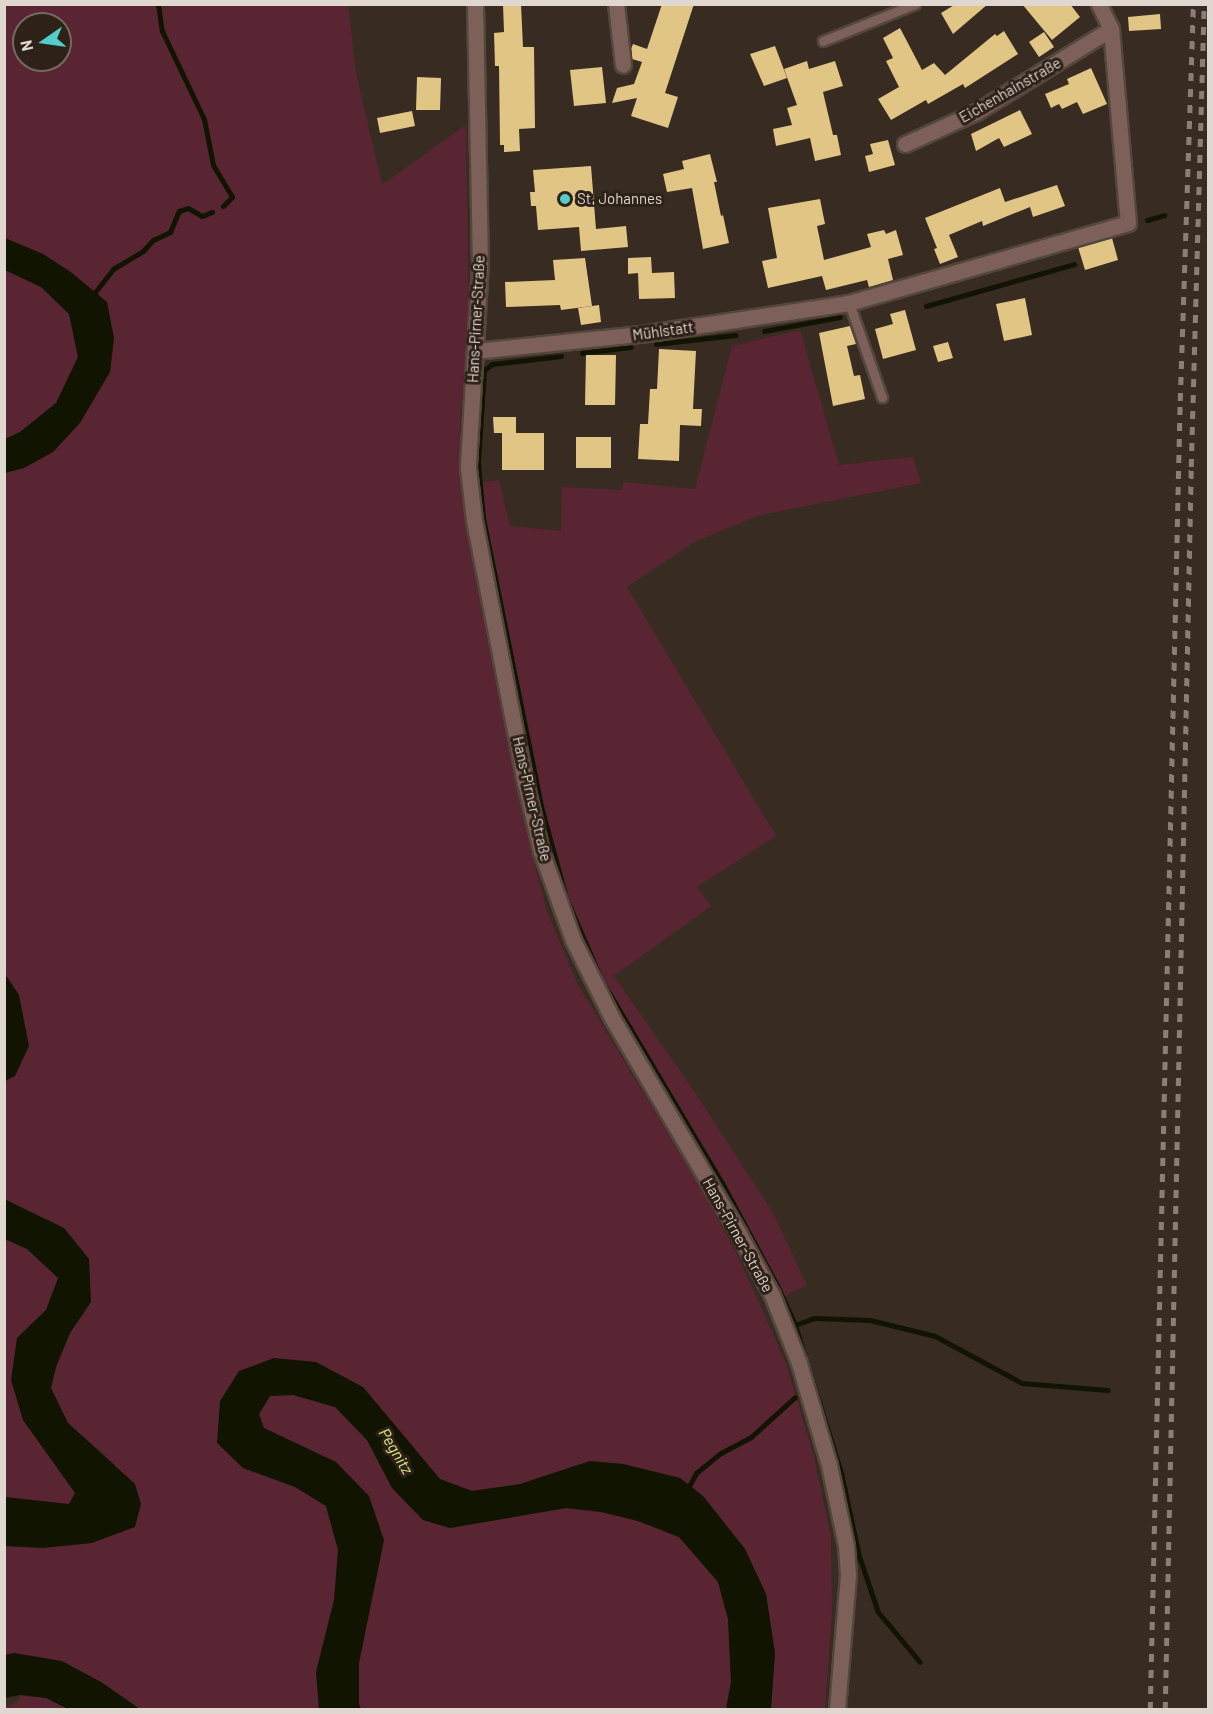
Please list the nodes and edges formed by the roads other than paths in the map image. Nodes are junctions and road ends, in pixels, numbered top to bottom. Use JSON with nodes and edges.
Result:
{"nodes":[{"id":1,"x":475,"y":4,"type":"edge"},
{"id":2,"x":616,"y":4,"type":"edge"},
{"id":3,"x":915,"y":4,"type":"edge"},
{"id":4,"x":1099,"y":4,"type":"edge"},
{"id":5,"x":1111,"y":29,"type":"junction"},
{"id":6,"x":823,"y":41,"type":"dead end"},
{"id":7,"x":623,"y":64,"type":"dead end"},
{"id":8,"x":905,"y":144,"type":"dead end"},
{"id":9,"x":849,"y":303,"type":"junction"},
{"id":10,"x":475,"y":351,"type":"junction"},
{"id":11,"x":882,"y":397,"type":"dead end"},
{"id":12,"x":837,"y":1710,"type":"edge"}],
"edges":[{"from":1,"to":10,"type":"street","name":"Hans-Pirner-Straße"},
{"from":2,"to":7,"type":"street"},
{"from":3,"to":6,"type":"lane"},
{"from":4,"to":5,"type":"street"},
{"from":5,"to":8,"type":"street","name":"Eichenhainstraße"},
{"from":5,"to":9,"type":"street","name":"Mühlstatt"},
{"from":9,"to":10,"type":"street","name":"Mühlstatt"},
{"from":9,"to":11,"type":"lane"},
{"from":10,"to":12,"type":"street","name":"Hans-Pirner-Straße"}]}
